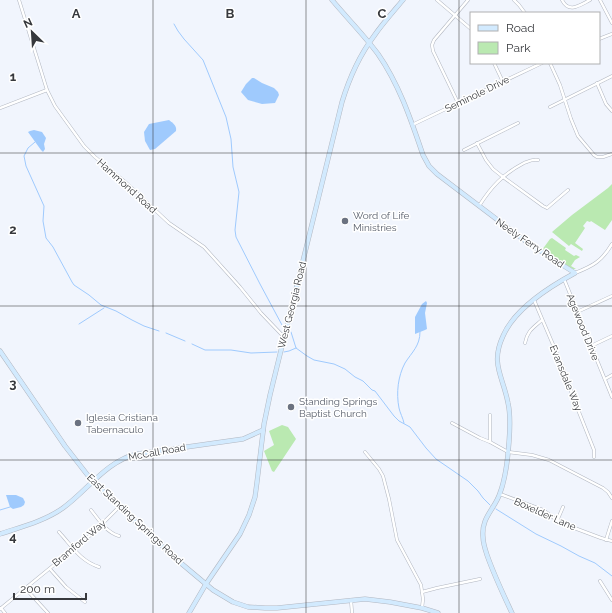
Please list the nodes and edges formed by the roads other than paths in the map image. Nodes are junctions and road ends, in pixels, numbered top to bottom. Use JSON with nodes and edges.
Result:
{"nodes":[{"id":1,"x":19,"y":0,"type":"edge"},
{"id":2,"x":332,"y":0,"type":"edge"},
{"id":3,"x":403,"y":0,"type":"edge"},
{"id":4,"x":437,"y":0,"type":"edge"},
{"id":5,"x":468,"y":0,"type":"edge"},
{"id":6,"x":514,"y":0,"type":"edge"},
{"id":7,"x":562,"y":0,"type":"edge"},
{"id":8,"x":590,"y":0,"type":"edge"},
{"id":9,"x":600,"y":0,"type":"edge"},
{"id":10,"x":524,"y":12,"type":"edge"},
{"id":11,"x":455,"y":16,"type":"junction"},
{"id":12,"x":612,"y":23,"type":"edge"},
{"id":13,"x":470,"y":28,"type":"edge"},
{"id":14,"x":612,"y":34,"type":"edge"},
{"id":15,"x":600,"y":39,"type":"edge"},
{"id":16,"x":369,"y":43,"type":"junction"},
{"id":17,"x":494,"y":64,"type":"edge"},
{"id":18,"x":540,"y":64,"type":"edge"},
{"id":19,"x":550,"y":64,"type":"edge"},
{"id":20,"x":612,"y":76,"type":"edge"},
{"id":21,"x":503,"y":82,"type":"junction"},
{"id":22,"x":597,"y":83,"type":"junction"},
{"id":23,"x":47,"y":90,"type":"junction"},
{"id":24,"x":565,"y":100,"type":"junction"},
{"id":25,"x":458,"y":103,"type":"junction"},
{"id":26,"x":550,"y":107,"type":"dead end"},
{"id":27,"x":0,"y":108,"type":"edge"},
{"id":28,"x":612,"y":111,"type":"edge"},
{"id":29,"x":518,"y":123,"type":"dead end"},
{"id":30,"x":412,"y":125,"type":"junction"},
{"id":31,"x":477,"y":143,"type":"junction"},
{"id":32,"x":464,"y":150,"type":"dead end"},
{"id":33,"x":612,"y":154,"type":"edge"},
{"id":34,"x":538,"y":160,"type":"dead end"},
{"id":35,"x":502,"y":177,"type":"junction"},
{"id":36,"x":568,"y":190,"type":"dead end"},
{"id":37,"x":479,"y":206,"type":"junction"},
{"id":38,"x":612,"y":244,"type":"edge"},
{"id":39,"x":611,"y":250,"type":"edge"},
{"id":40,"x":575,"y":273,"type":"junction"},
{"id":41,"x":563,"y":279,"type":"junction"},
{"id":42,"x":612,"y":296,"type":"edge"},
{"id":43,"x":534,"y":300,"type":"junction"},
{"id":44,"x":577,"y":312,"type":"junction"},
{"id":45,"x":542,"y":320,"type":"junction"},
{"id":46,"x":612,"y":336,"type":"edge"},
{"id":47,"x":284,"y":338,"type":"junction"},
{"id":48,"x":525,"y":343,"type":"dead end"},
{"id":49,"x":591,"y":346,"type":"junction"},
{"id":50,"x":0,"y":350,"type":"edge"},
{"id":51,"x":612,"y":375,"type":"edge"},
{"id":52,"x":605,"y":379,"type":"junction"},
{"id":53,"x":612,"y":397,"type":"edge"},
{"id":54,"x":490,"y":416,"type":"dead end"},
{"id":55,"x":452,"y":422,"type":"dead end"},
{"id":56,"x":263,"y":430,"type":"junction"},
{"id":57,"x":490,"y":442,"type":"junction"},
{"id":58,"x":365,"y":452,"type":"dead end"},
{"id":59,"x":508,"y":452,"type":"junction"},
{"id":60,"x":594,"y":456,"type":"dead end"},
{"id":61,"x":93,"y":482,"type":"junction"},
{"id":62,"x":500,"y":494,"type":"junction"},
{"id":63,"x":612,"y":498,"type":"edge"},
{"id":64,"x":120,"y":506,"type":"junction"},
{"id":65,"x":563,"y":507,"type":"dead end"},
{"id":66,"x":91,"y":510,"type":"dead end"},
{"id":67,"x":557,"y":521,"type":"junction"},
{"id":68,"x":612,"y":521,"type":"edge"},
{"id":69,"x":103,"y":524,"type":"junction"},
{"id":70,"x":60,"y":532,"type":"dead end"},
{"id":71,"x":0,"y":534,"type":"edge"},
{"id":72,"x":119,"y":536,"type":"dead end"},
{"id":73,"x":606,"y":540,"type":"junction"},
{"id":74,"x":612,"y":541,"type":"edge"},
{"id":75,"x":74,"y":549,"type":"junction"},
{"id":76,"x":99,"y":567,"type":"dead end"},
{"id":77,"x":50,"y":569,"type":"junction"},
{"id":78,"x":480,"y":579,"type":"dead end"},
{"id":79,"x":600,"y":581,"type":"dead end"},
{"id":80,"x":206,"y":584,"type":"junction"},
{"id":81,"x":25,"y":588,"type":"junction"},
{"id":82,"x":422,"y":592,"type":"junction"},
{"id":83,"x":351,"y":600,"type":"junction"},
{"id":84,"x":612,"y":600,"type":"edge"},
{"id":85,"x":85,"y":602,"type":"dead end"},
{"id":86,"x":1,"y":608,"type":"edge"},
{"id":87,"x":422,"y":608,"type":"junction"},
{"id":88,"x":5,"y":613,"type":"edge"},
{"id":89,"x":48,"y":613,"type":"edge"},
{"id":90,"x":189,"y":613,"type":"edge"},
{"id":91,"x":352,"y":613,"type":"edge"},
{"id":92,"x":438,"y":613,"type":"edge"},
{"id":93,"x":512,"y":613,"type":"edge"}],
"edges":[{"from":1,"to":23,"type":"street","name":"Hammond Road"},
{"from":2,"to":16,"type":"street","name":"Neely Ferry Road"},
{"from":3,"to":16,"type":"street","name":"West Georgia Road"},
{"from":4,"to":11,"type":"street"},
{"from":5,"to":11,"type":"street"},
{"from":6,"to":10,"type":"street"},
{"from":7,"to":8,"type":"street"},
{"from":9,"to":12,"type":"street"},
{"from":11,"to":13,"type":"street"},
{"from":11,"to":25,"type":"street"},
{"from":14,"to":15,"type":"street"},
{"from":16,"to":30,"type":"street","name":"Neely Ferry Road"},
{"from":16,"to":47,"type":"street","name":"West Georgia Road"},
{"from":17,"to":21,"type":"street"},
{"from":18,"to":21,"type":"street","name":"Seminole Drive"},
{"from":19,"to":24,"type":"street"},
{"from":20,"to":22,"type":"street"},
{"from":21,"to":25,"type":"street","name":"Seminole Drive"},
{"from":22,"to":24,"type":"street"},
{"from":22,"to":28,"type":"street"},
{"from":23,"to":27,"type":"street"},
{"from":23,"to":47,"type":"street","name":"Hammond Road"},
{"from":24,"to":26,"type":"street"},
{"from":24,"to":33,"type":"street"},
{"from":25,"to":30,"type":"street","name":"Seminole Drive"},
{"from":29,"to":31,"type":"street"},
{"from":30,"to":37,"type":"street","name":"Neely Ferry Road"},
{"from":31,"to":32,"type":"street"},
{"from":31,"to":35,"type":"street"},
{"from":34,"to":35,"type":"street"},
{"from":35,"to":36,"type":"street"},
{"from":35,"to":37,"type":"street"},
{"from":37,"to":40,"type":"street","name":"Neely Ferry Road"},
{"from":38,"to":39,"type":"street"},
{"from":39,"to":40,"type":"street"},
{"from":40,"to":41,"type":"street","name":"Neely Ferry Road"},
{"from":41,"to":43,"type":"street","name":"Neely Ferry Road"},
{"from":41,"to":44,"type":"street","name":"Agewood Drive"},
{"from":42,"to":44,"type":"street"},
{"from":43,"to":45,"type":"street","name":"Evansdale Way"},
{"from":43,"to":59,"type":"street","name":"Neely Ferry Road"},
{"from":44,"to":49,"type":"street","name":"Agewood Drive"},
{"from":45,"to":48,"type":"street"},
{"from":45,"to":60,"type":"street","name":"Evansdale Way"},
{"from":46,"to":49,"type":"street"},
{"from":47,"to":56,"type":"street","name":"West Georgia Road"},
{"from":49,"to":52,"type":"street","name":"Agewood Drive"},
{"from":50,"to":61,"type":"street","name":"East Standing Springs Road"},
{"from":51,"to":52,"type":"street"},
{"from":52,"to":53,"type":"street","name":"Agewood Drive"},
{"from":54,"to":57,"type":"street"},
{"from":55,"to":57,"type":"street"},
{"from":56,"to":61,"type":"street","name":"McCall Road"},
{"from":56,"to":80,"type":"street","name":"West Georgia Road"},
{"from":57,"to":59,"type":"street"},
{"from":58,"to":82,"type":"street"},
{"from":59,"to":62,"type":"street","name":"Neely Ferry Road"},
{"from":59,"to":63,"type":"street"},
{"from":61,"to":64,"type":"street","name":"East Standing Springs Road"},
{"from":61,"to":71,"type":"street","name":"McCall Road"},
{"from":62,"to":67,"type":"street","name":"Boxelder Lane"},
{"from":62,"to":93,"type":"street","name":"Neely Ferry Road"},
{"from":64,"to":69,"type":"street","name":"Bramford Way"},
{"from":64,"to":80,"type":"street","name":"East Standing Springs Road"},
{"from":65,"to":67,"type":"street"},
{"from":66,"to":69,"type":"street"},
{"from":67,"to":73,"type":"street","name":"Boxelder Lane"},
{"from":68,"to":73,"type":"street"},
{"from":69,"to":72,"type":"street"},
{"from":69,"to":75,"type":"street","name":"Bramford Way"},
{"from":70,"to":75,"type":"street"},
{"from":73,"to":74,"type":"street","name":"Boxelder Lane"},
{"from":75,"to":76,"type":"street"},
{"from":75,"to":77,"type":"street","name":"Bramford Way"},
{"from":77,"to":81,"type":"street","name":"Bramford Way"},
{"from":77,"to":85,"type":"street"},
{"from":78,"to":82,"type":"street"},
{"from":79,"to":84,"type":"street"},
{"from":80,"to":83,"type":"street","name":"East Standing Springs Road"},
{"from":80,"to":90,"type":"street","name":"West Georgia Road"},
{"from":81,"to":86,"type":"street","name":"Bramford Way"},
{"from":81,"to":89,"type":"street"},
{"from":82,"to":87,"type":"street"},
{"from":83,"to":87,"type":"street","name":"East Standing Springs Road"},
{"from":83,"to":91,"type":"street"},
{"from":86,"to":88,"type":"street"},
{"from":87,"to":92,"type":"street","name":"East Standing Springs Road"}]}
